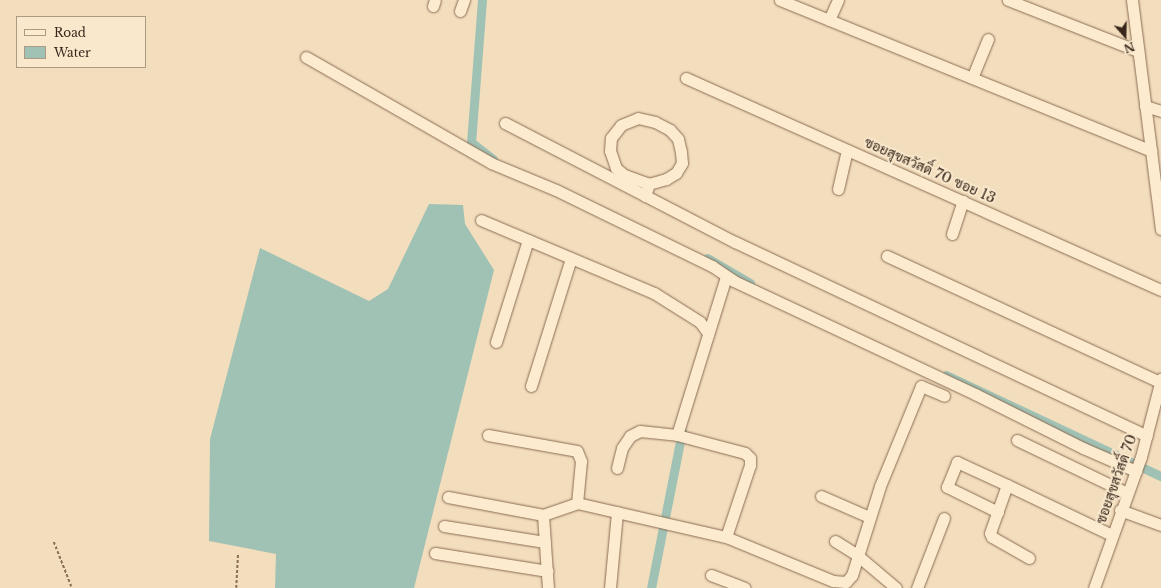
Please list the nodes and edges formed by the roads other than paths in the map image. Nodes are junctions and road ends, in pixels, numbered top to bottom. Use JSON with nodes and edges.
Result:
{"nodes":[{"id":1,"x":464,"y":0,"type":"edge"},
{"id":2,"x":780,"y":0,"type":"edge"},
{"id":3,"x":838,"y":0,"type":"edge"},
{"id":4,"x":1008,"y":0,"type":"edge"},
{"id":5,"x":1132,"y":0,"type":"edge"},
{"id":6,"x":460,"y":11,"type":"dead end"},
{"id":7,"x":829,"y":20,"type":"junction"},
{"id":8,"x":988,"y":38,"type":"dead end"},
{"id":9,"x":1138,"y":50,"type":"junction"},
{"id":10,"x":306,"y":57,"type":"dead end"},
{"id":11,"x":686,"y":78,"type":"dead end"},
{"id":12,"x":972,"y":78,"type":"junction"},
{"id":13,"x":1145,"y":106,"type":"junction"},
{"id":14,"x":1161,"y":112,"type":"edge"},
{"id":15,"x":505,"y":123,"type":"dead end"},
{"id":16,"x":847,"y":150,"type":"junction"},
{"id":17,"x":1151,"y":151,"type":"junction"},
{"id":18,"x":1157,"y":166,"type":"edge"},
{"id":19,"x":649,"y":184,"type":"junction"},
{"id":20,"x":838,"y":189,"type":"dead end"},
{"id":21,"x":645,"y":196,"type":"junction"},
{"id":22,"x":962,"y":201,"type":"junction"},
{"id":23,"x":1159,"y":202,"type":"edge"},
{"id":24,"x":481,"y":220,"type":"dead end"},
{"id":25,"x":1161,"y":228,"type":"edge"},
{"id":26,"x":952,"y":234,"type":"dead end"},
{"id":27,"x":528,"y":240,"type":"junction"},
{"id":28,"x":887,"y":256,"type":"dead end"},
{"id":29,"x":571,"y":258,"type":"junction"},
{"id":30,"x":726,"y":277,"type":"junction"},
{"id":31,"x":1161,"y":290,"type":"edge"},
{"id":32,"x":708,"y":333,"type":"junction"},
{"id":33,"x":496,"y":342,"type":"dead end"},
{"id":34,"x":1161,"y":381,"type":"edge"},
{"id":35,"x":531,"y":386,"type":"dead end"},
{"id":36,"x":944,"y":396,"type":"dead end"},
{"id":37,"x":1157,"y":411,"type":"edge"},
{"id":38,"x":488,"y":435,"type":"dead end"},
{"id":39,"x":677,"y":435,"type":"junction"},
{"id":40,"x":1147,"y":436,"type":"junction"},
{"id":41,"x":1017,"y":440,"type":"dead end"},
{"id":42,"x":617,"y":468,"type":"dead end"},
{"id":43,"x":1136,"y":470,"type":"junction"},
{"id":44,"x":1007,"y":485,"type":"junction"},
{"id":45,"x":1127,"y":493,"type":"junction"},
{"id":46,"x":821,"y":496,"type":"dead end"},
{"id":47,"x":448,"y":497,"type":"dead end"},
{"id":48,"x":578,"y":503,"type":"junction"},
{"id":49,"x":1120,"y":510,"type":"junction"},
{"id":50,"x":617,"y":512,"type":"junction"},
{"id":51,"x":998,"y":512,"type":"junction"},
{"id":52,"x":543,"y":515,"type":"junction"},
{"id":53,"x":869,"y":517,"type":"junction"},
{"id":54,"x":944,"y":518,"type":"dead end"},
{"id":55,"x":1161,"y":525,"type":"edge"},
{"id":56,"x":444,"y":526,"type":"dead end"},
{"id":57,"x":1112,"y":535,"type":"junction"},
{"id":58,"x":726,"y":536,"type":"junction"},
{"id":59,"x":835,"y":541,"type":"dead end"},
{"id":60,"x":545,"y":542,"type":"junction"},
{"id":61,"x":435,"y":553,"type":"dead end"},
{"id":62,"x":857,"y":555,"type":"junction"},
{"id":63,"x":1029,"y":558,"type":"dead end"},
{"id":64,"x":548,"y":572,"type":"junction"},
{"id":65,"x":711,"y":575,"type":"dead end"},
{"id":66,"x":840,"y":585,"type":"edge"},
{"id":67,"x":548,"y":588,"type":"edge"},
{"id":68,"x":610,"y":588,"type":"edge"},
{"id":69,"x":745,"y":588,"type":"edge"},
{"id":70,"x":896,"y":588,"type":"edge"},
{"id":71,"x":917,"y":588,"type":"edge"},
{"id":72,"x":1094,"y":588,"type":"edge"}],
"edges":[{"from":1,"to":6,"type":"street"},
{"from":2,"to":7,"type":"street"},
{"from":3,"to":7,"type":"street"},
{"from":4,"to":9,"type":"street"},
{"from":5,"to":9,"type":"street"},
{"from":7,"to":12,"type":"street"},
{"from":8,"to":12,"type":"street"},
{"from":9,"to":13,"type":"street"},
{"from":10,"to":30,"type":"street"},
{"from":11,"to":16,"type":"street","name":"ซอยสุขสวัสดิ์ 70 ซอย 13"},
{"from":12,"to":17,"type":"street"},
{"from":13,"to":14,"type":"street"},
{"from":13,"to":17,"type":"street"},
{"from":15,"to":21,"type":"street"},
{"from":16,"to":20,"type":"street"},
{"from":16,"to":22,"type":"street","name":"ซอยสุขสวัสดิ์ 70 ซอย 13"},
{"from":17,"to":18,"type":"street"},
{"from":18,"to":23,"type":"street"},
{"from":19,"to":19,"type":"street"},
{"from":19,"to":21,"type":"street"},
{"from":21,"to":40,"type":"street"},
{"from":22,"to":26,"type":"street"},
{"from":22,"to":31,"type":"street","name":"ซอยสุขสวัสดิ์ 70 ซอย 13"},
{"from":23,"to":25,"type":"street"},
{"from":24,"to":27,"type":"street"},
{"from":27,"to":29,"type":"street"},
{"from":27,"to":33,"type":"street"},
{"from":28,"to":34,"type":"street"},
{"from":29,"to":32,"type":"street"},
{"from":29,"to":35,"type":"street"},
{"from":30,"to":32,"type":"street"},
{"from":30,"to":43,"type":"street"},
{"from":32,"to":39,"type":"street"},
{"from":34,"to":37,"type":"street","name":"ซอยสุขสวัสดิ์ 70"},
{"from":36,"to":53,"type":"street"},
{"from":37,"to":40,"type":"street","name":"ซอยสุขสวัสดิ์ 70"},
{"from":38,"to":48,"type":"street"},
{"from":39,"to":42,"type":"street"},
{"from":39,"to":58,"type":"street"},
{"from":40,"to":43,"type":"street","name":"ซอยสุขสวัสดิ์ 70"},
{"from":41,"to":45,"type":"street"},
{"from":43,"to":45,"type":"street","name":"ซอยสุขสวัสดิ์ 70"},
{"from":44,"to":51,"type":"street"},
{"from":44,"to":51,"type":"street"},
{"from":44,"to":57,"type":"street"},
{"from":45,"to":49,"type":"street","name":"ซอยสุขสวัสดิ์ 70"},
{"from":46,"to":53,"type":"street"},
{"from":47,"to":52,"type":"street"},
{"from":48,"to":50,"type":"street"},
{"from":48,"to":52,"type":"street"},
{"from":49,"to":55,"type":"street"},
{"from":49,"to":57,"type":"street","name":"ซอยสุขสวัสดิ์ 70"},
{"from":50,"to":58,"type":"street"},
{"from":50,"to":68,"type":"street"},
{"from":51,"to":63,"type":"street"},
{"from":52,"to":60,"type":"street"},
{"from":53,"to":62,"type":"street"},
{"from":54,"to":71,"type":"street"},
{"from":56,"to":60,"type":"street"},
{"from":57,"to":72,"type":"street","name":"ซอยสุขสวัสดิ์ 70"},
{"from":58,"to":66,"type":"street"},
{"from":59,"to":62,"type":"street"},
{"from":60,"to":64,"type":"street"},
{"from":61,"to":64,"type":"street"},
{"from":62,"to":66,"type":"street"},
{"from":62,"to":70,"type":"street"},
{"from":64,"to":67,"type":"street"},
{"from":65,"to":69,"type":"street"}]}
